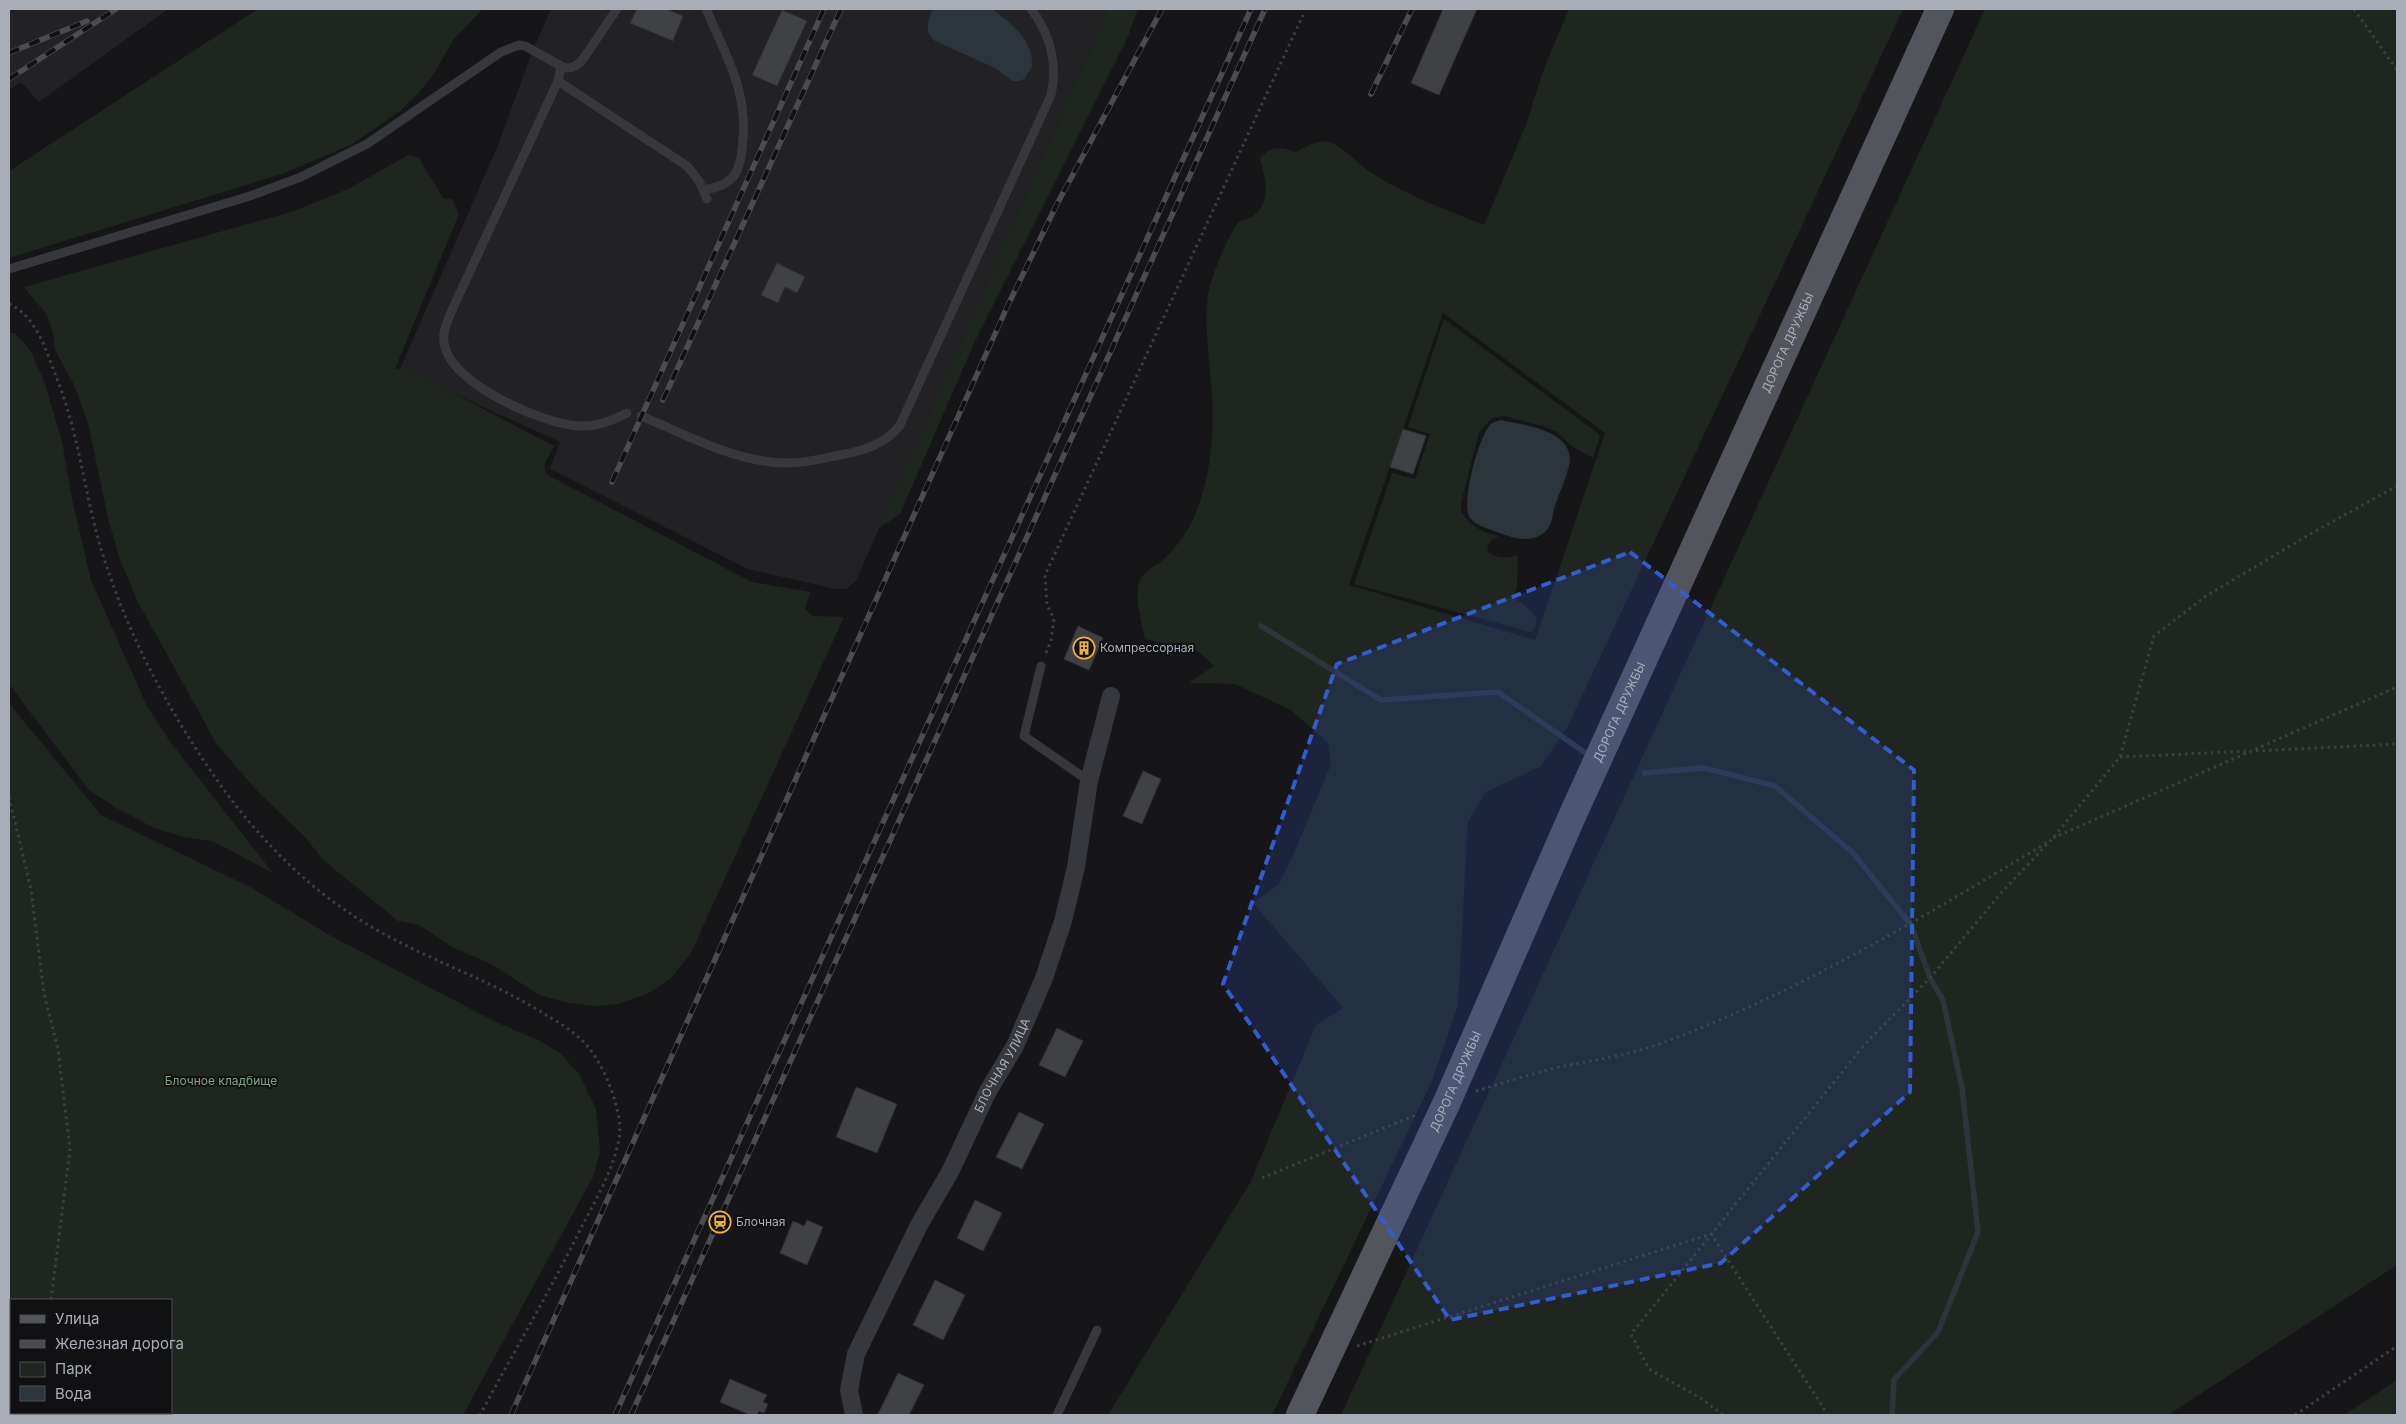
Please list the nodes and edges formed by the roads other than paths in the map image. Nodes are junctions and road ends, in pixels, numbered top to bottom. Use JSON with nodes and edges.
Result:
{"nodes":[{"id":1,"x":617,"y":9,"type":"edge"},
{"id":2,"x":706,"y":9,"type":"edge"},
{"id":3,"x":1031,"y":9,"type":"edge"},
{"id":4,"x":1940,"y":9,"type":"edge"},
{"id":5,"x":560,"y":66,"type":"junction"},
{"id":6,"x":558,"y":81,"type":"junction"},
{"id":7,"x":9,"y":269,"type":"edge"},
{"id":8,"x":627,"y":413,"type":"dead end"},
{"id":9,"x":641,"y":416,"type":"dead end"},
{"id":10,"x":1041,"y":666,"type":"road end"},
{"id":11,"x":1111,"y":696,"type":"dead end"},
{"id":12,"x":1089,"y":781,"type":"junction"},
{"id":13,"x":1098,"y":1330,"type":"dead end"},
{"id":14,"x":854,"y":1415,"type":"edge"},
{"id":15,"x":1057,"y":1415,"type":"edge"},
{"id":16,"x":1300,"y":1415,"type":"edge"}],
"edges":[{"from":1,"to":5,"type":"lane"},
{"from":2,"to":6,"type":"lane"},
{"from":3,"to":9,"type":"lane"},
{"from":4,"to":16,"type":"main road","name":"ДОРОГА ДРУЖБЫ"},
{"from":5,"to":6,"type":"lane"},
{"from":5,"to":7,"type":"lane"},
{"from":6,"to":8,"type":"lane"},
{"from":10,"to":12,"type":"lane"},
{"from":11,"to":12,"type":"street","name":"БЛОЧНАЯ УЛИЦА"},
{"from":12,"to":14,"type":"street","name":"БЛОЧНАЯ УЛИЦА"},
{"from":13,"to":15,"type":"lane"}]}
